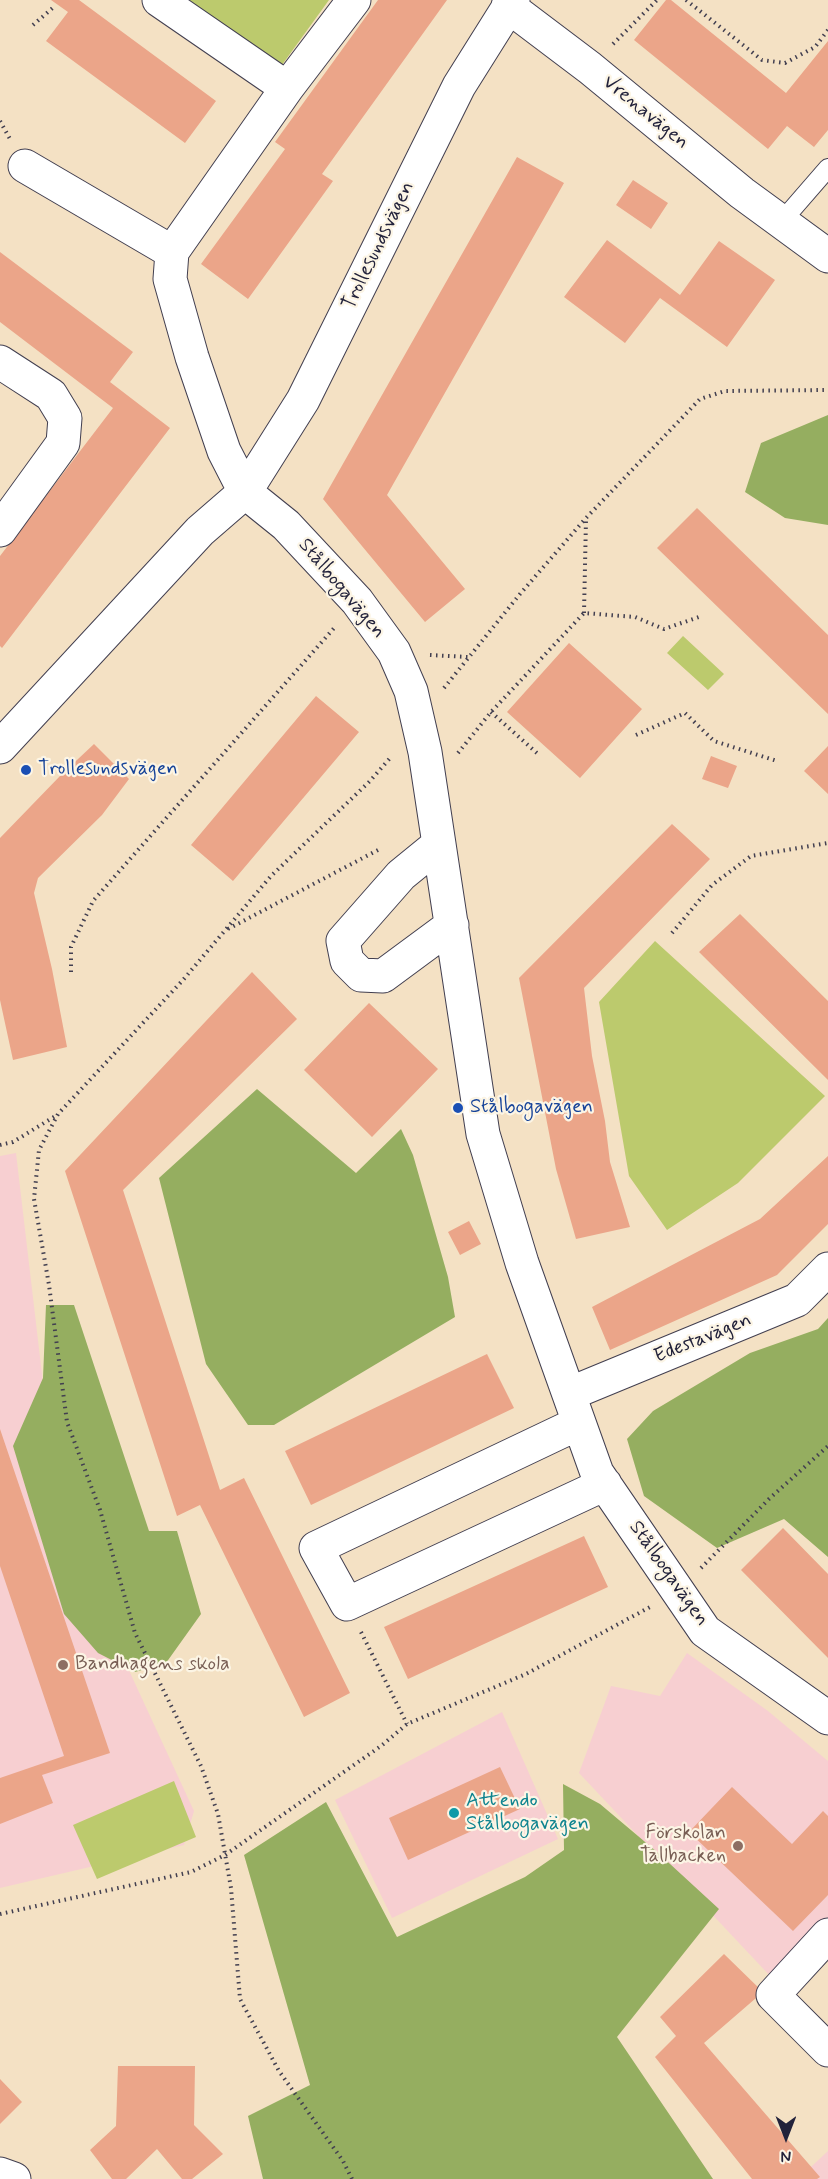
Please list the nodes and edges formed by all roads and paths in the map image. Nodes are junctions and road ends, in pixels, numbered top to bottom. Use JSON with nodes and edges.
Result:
{"nodes":[{"id":1,"x":159,"y":0,"type":"edge"},
{"id":2,"x":354,"y":0,"type":"edge"},
{"id":3,"x":657,"y":0,"type":"edge"},
{"id":4,"x":686,"y":0,"type":"edge"},
{"id":5,"x":510,"y":3,"type":"edge"},
{"id":6,"x":55,"y":6,"type":"dead end"},
{"id":7,"x":33,"y":25,"type":"dead end"},
{"id":8,"x":828,"y":30,"type":"edge"},
{"id":9,"x":590,"y":68,"type":"junction"},
{"id":10,"x":287,"y":88,"type":"junction"},
{"id":11,"x":25,"y":166,"type":"dead end"},
{"id":12,"x":828,"y":168,"type":"edge"},
{"id":13,"x":782,"y":221,"type":"junction"},
{"id":14,"x":172,"y":252,"type":"junction"},
{"id":15,"x":828,"y":256,"type":"edge"},
{"id":16,"x":0,"y":362,"type":"edge"},
{"id":17,"x":828,"y":390,"type":"edge"},
{"id":18,"x":244,"y":492,"type":"junction"},
{"id":19,"x":586,"y":518,"type":"junction"},
{"id":20,"x":0,"y":530,"type":"edge"},
{"id":21,"x":357,"y":601,"type":"junction"},
{"id":22,"x":584,"y":613,"type":"junction"},
{"id":23,"x":699,"y":617,"type":"dead end"},
{"id":24,"x":437,"y":696,"type":"dead end"},
{"id":25,"x":491,"y":712,"type":"junction"},
{"id":26,"x":636,"y":735,"type":"dead end"},
{"id":27,"x":0,"y":747,"type":"edge"},
{"id":28,"x":538,"y":754,"type":"dead end"},
{"id":29,"x":392,"y":756,"type":"dead end"},
{"id":30,"x":777,"y":761,"type":"dead end"},
{"id":31,"x":430,"y":789,"type":"junction"},
{"id":32,"x":828,"y":843,"type":"edge"},
{"id":33,"x":439,"y":844,"type":"junction"},
{"id":34,"x":383,"y":847,"type":"dead end"},
{"id":35,"x":452,"y":925,"type":"junction"},
{"id":36,"x":225,"y":931,"type":"junction"},
{"id":37,"x":672,"y":933,"type":"dead end"},
{"id":38,"x":71,"y":972,"type":"dead end"},
{"id":39,"x":58,"y":1114,"type":"junction"},
{"id":40,"x":0,"y":1145,"type":"edge"},
{"id":41,"x":828,"y":1269,"type":"edge"},
{"id":42,"x":574,"y":1408,"type":"junction"},
{"id":43,"x":828,"y":1446,"type":"edge"},
{"id":44,"x":605,"y":1484,"type":"junction"},
{"id":45,"x":679,"y":1592,"type":"junction"},
{"id":46,"x":347,"y":1604,"type":"junction"},
{"id":47,"x":828,"y":1718,"type":"edge"},
{"id":48,"x":408,"y":1724,"type":"junction"},
{"id":49,"x":225,"y":1855,"type":"junction"},
{"id":50,"x":0,"y":1914,"type":"edge"},
{"id":51,"x":828,"y":1935,"type":"edge"},
{"id":52,"x":828,"y":2050,"type":"edge"},
{"id":53,"x":0,"y":2174,"type":"edge"},
{"id":54,"x":14,"y":2179,"type":"edge"},
{"id":55,"x":352,"y":2179,"type":"edge"}],
"edges":[{"from":1,"to":10,"type":"street"},
{"from":2,"to":10,"type":"street"},
{"from":3,"to":9,"type":"path"},
{"from":4,"to":8,"type":"path"},
{"from":5,"to":9,"type":"street","name":"Vrenavägen"},
{"from":5,"to":18,"type":"street","name":"Trollesundsvägen"},
{"from":6,"to":7,"type":"path"},
{"from":9,"to":13,"type":"street","name":"Vrenavägen"},
{"from":10,"to":14,"type":"street"},
{"from":11,"to":14,"type":"street"},
{"from":12,"to":13,"type":"lane"},
{"from":13,"to":15,"type":"street","name":"Vrenavägen"},
{"from":14,"to":18,"type":"street"},
{"from":16,"to":20,"type":"street"},
{"from":17,"to":19,"type":"path"},
{"from":18,"to":21,"type":"street","name":"Stålbogavägen"},
{"from":18,"to":27,"type":"street","name":"Trollesundsvägen"},
{"from":19,"to":22,"type":"path"},
{"from":19,"to":24,"type":"path"},
{"from":21,"to":31,"type":"street","name":"Stålbogavägen"},
{"from":21,"to":38,"type":"path"},
{"from":22,"to":23,"type":"path"},
{"from":22,"to":25,"type":"path"},
{"from":25,"to":28,"type":"path"},
{"from":25,"to":31,"type":"path"},
{"from":26,"to":30,"type":"path"},
{"from":29,"to":36,"type":"path"},
{"from":31,"to":33,"type":"street","name":"Stålbogavägen"},
{"from":32,"to":37,"type":"path"},
{"from":33,"to":35,"type":"street","name":"Stålbogavägen"},
{"from":33,"to":35,"type":"street"},
{"from":34,"to":36,"type":"path"},
{"from":35,"to":42,"type":"street","name":"Stålbogavägen"},
{"from":36,"to":39,"type":"path"},
{"from":39,"to":40,"type":"path"},
{"from":39,"to":49,"type":"path"},
{"from":41,"to":42,"type":"street","name":"Edestavägen"},
{"from":42,"to":44,"type":"street","name":"Stålbogavägen"},
{"from":42,"to":46,"type":"street"},
{"from":43,"to":45,"type":"path"},
{"from":44,"to":45,"type":"street","name":"Stålbogavägen"},
{"from":44,"to":46,"type":"street"},
{"from":45,"to":47,"type":"street","name":"Stålbogavägen"},
{"from":45,"to":48,"type":"path"},
{"from":46,"to":48,"type":"path"},
{"from":48,"to":49,"type":"path"},
{"from":49,"to":50,"type":"path"},
{"from":49,"to":55,"type":"path"},
{"from":51,"to":52,"type":"street"},
{"from":53,"to":54,"type":"street"}]}
